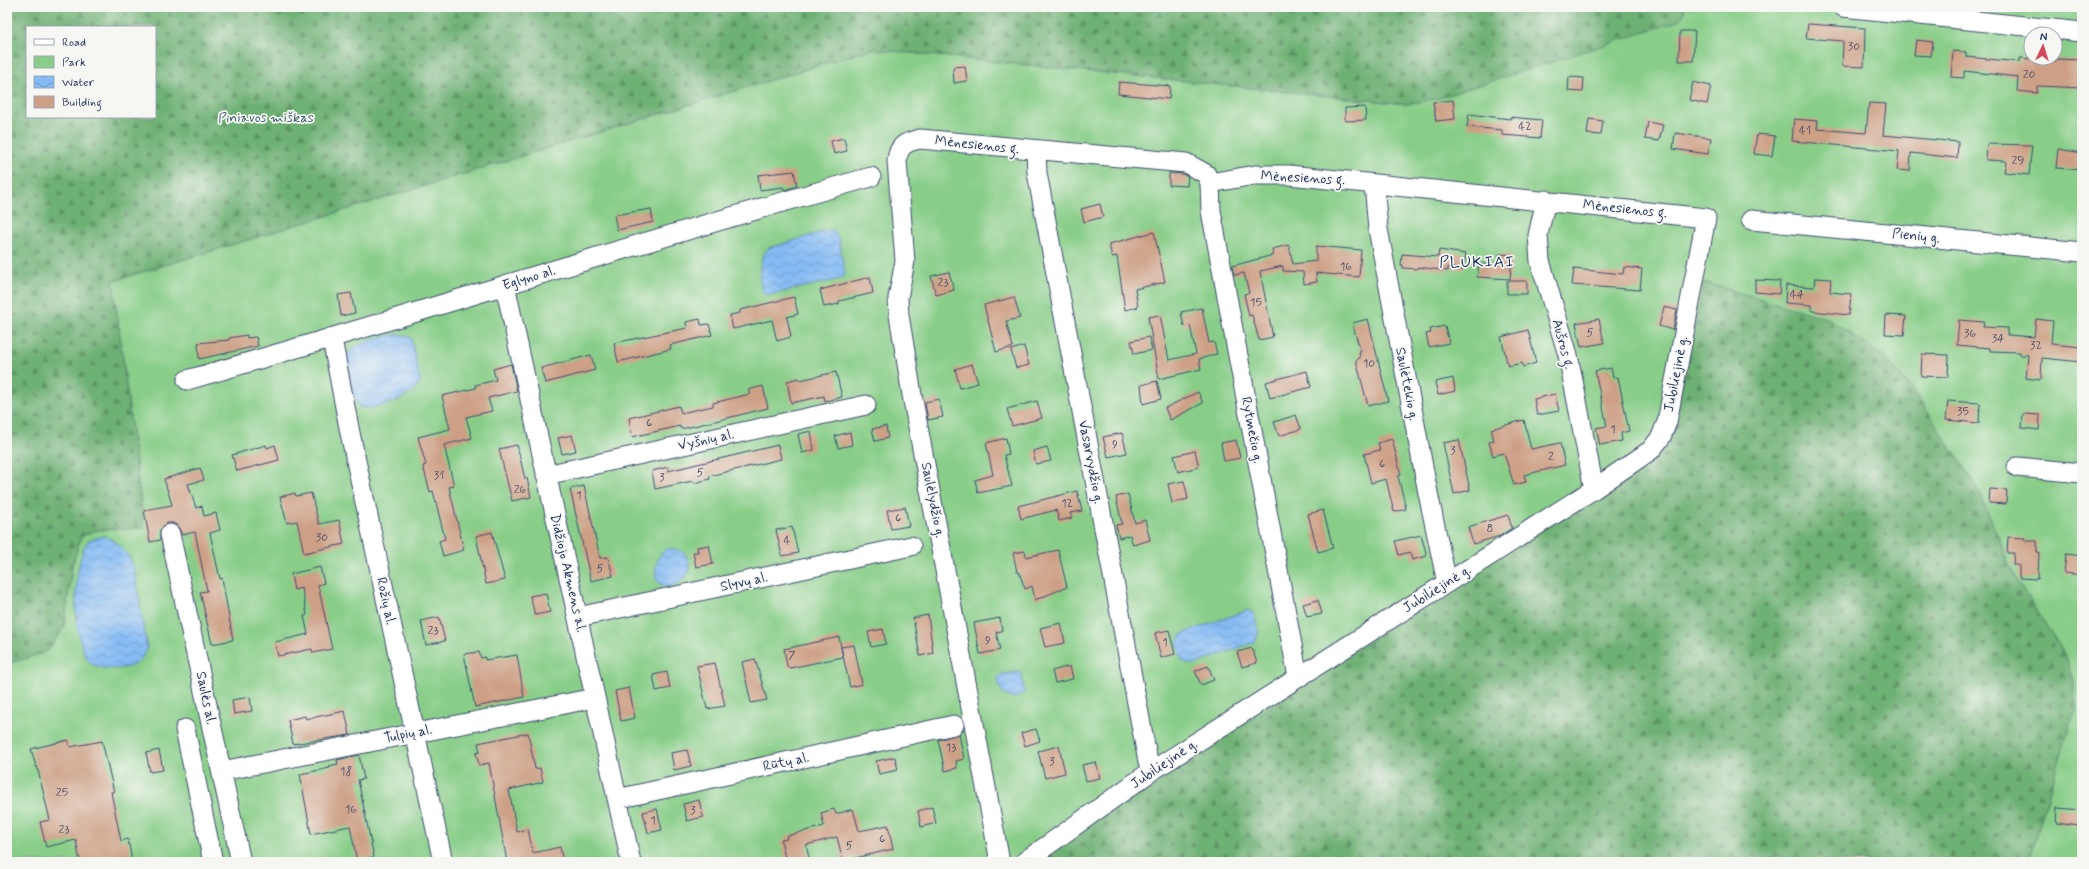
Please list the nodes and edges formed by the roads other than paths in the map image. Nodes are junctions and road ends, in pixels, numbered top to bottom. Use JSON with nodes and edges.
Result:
{"nodes":[{"id":1,"x":1843,"y":7,"type":"edge"},
{"id":2,"x":2082,"y":32,"type":"edge"},
{"id":3,"x":909,"y":141,"type":"joint"},
{"id":4,"x":1036,"y":151,"type":"junction"},
{"id":5,"x":871,"y":177,"type":"dead end"},
{"id":6,"x":1210,"y":183,"type":"junction"},
{"id":7,"x":1374,"y":184,"type":"junction"},
{"id":8,"x":1546,"y":200,"type":"junction"},
{"id":9,"x":1706,"y":218,"type":"joint"},
{"id":10,"x":1751,"y":220,"type":"dead end"},
{"id":11,"x":2082,"y":252,"type":"edge"},
{"id":12,"x":505,"y":285,"type":"junction"},
{"id":13,"x":332,"y":339,"type":"junction"},
{"id":14,"x":187,"y":380,"type":"dead end"},
{"id":15,"x":866,"y":405,"type":"dead end"},
{"id":16,"x":2017,"y":467,"type":"dead end"},
{"id":17,"x":546,"y":474,"type":"junction"},
{"id":18,"x":2082,"y":474,"type":"edge"},
{"id":19,"x":1594,"y":489,"type":"junction"},
{"id":20,"x":170,"y":534,"type":"dead end"},
{"id":21,"x":911,"y":546,"type":"dead end"},
{"id":22,"x":1448,"y":583,"type":"junction"},
{"id":23,"x":578,"y":617,"type":"junction"},
{"id":24,"x":1298,"y":677,"type":"junction"},
{"id":25,"x":595,"y":698,"type":"junction"},
{"id":26,"x":954,"y":725,"type":"dead end"},
{"id":27,"x":185,"y":729,"type":"dead end"},
{"id":28,"x":414,"y":732,"type":"junction"},
{"id":29,"x":222,"y":771,"type":"junction"},
{"id":30,"x":1150,"y":772,"type":"junction"},
{"id":31,"x":617,"y":799,"type":"junction"},
{"id":32,"x":213,"y":862,"type":"edge"},
{"id":33,"x":242,"y":862,"type":"edge"},
{"id":34,"x":443,"y":862,"type":"edge"},
{"id":35,"x":631,"y":862,"type":"edge"},
{"id":36,"x":1000,"y":862,"type":"edge"},
{"id":37,"x":1024,"y":862,"type":"edge"}],
"edges":[{"from":1,"to":2,"type":"street"},
{"from":3,"to":4,"type":"street","name":"Mėnesienos g."},
{"from":3,"to":36,"type":"street","name":"Saulėlydžio g."},
{"from":4,"to":6,"type":"street","name":"Mėnesienos g."},
{"from":4,"to":30,"type":"street","name":"Vasarvydžio g."},
{"from":5,"to":12,"type":"street","name":"Eglyno al."},
{"from":6,"to":7,"type":"street","name":"Mėnesienos g."},
{"from":6,"to":24,"type":"street","name":"Rytmečio g."},
{"from":7,"to":8,"type":"street","name":"Mėnesienos g."},
{"from":7,"to":22,"type":"street","name":"Saulėtekio g."},
{"from":8,"to":9,"type":"street","name":"Mėnesienos g."},
{"from":8,"to":19,"type":"street","name":"Aušros g."},
{"from":9,"to":19,"type":"street","name":"Jubiliejinė g."},
{"from":10,"to":11,"type":"street","name":"Pienių g."},
{"from":12,"to":13,"type":"street","name":"Eglyno al."},
{"from":12,"to":17,"type":"street","name":"Didžiojo Akmens al."},
{"from":13,"to":14,"type":"street","name":"Eglyno al."},
{"from":13,"to":28,"type":"street","name":"Rožių al."},
{"from":15,"to":17,"type":"street","name":"Vyšnių al."},
{"from":16,"to":18,"type":"street"},
{"from":17,"to":23,"type":"street","name":"Didžiojo Akmens al."},
{"from":19,"to":22,"type":"street","name":"Jubiliejinė g."},
{"from":20,"to":29,"type":"street","name":"Saulės al."},
{"from":21,"to":23,"type":"street","name":"Slyvų al."},
{"from":22,"to":24,"type":"street","name":"Jubiliejinė g."},
{"from":23,"to":25,"type":"street","name":"Didžiojo Akmens al."},
{"from":24,"to":30,"type":"street","name":"Jubiliejinė g."},
{"from":25,"to":28,"type":"street","name":"Tulpių al."},
{"from":25,"to":31,"type":"street","name":"Didžiojo Akmens al."},
{"from":26,"to":31,"type":"street","name":"Rūtų al."},
{"from":27,"to":32,"type":"street"},
{"from":28,"to":29,"type":"street","name":"Tulpių al."},
{"from":28,"to":34,"type":"street","name":"Rožių al."},
{"from":29,"to":33,"type":"street","name":"Saulės al."},
{"from":30,"to":37,"type":"street","name":"Jubiliejinė g."},
{"from":31,"to":35,"type":"street","name":"Didžiojo Akmens al."}]}
